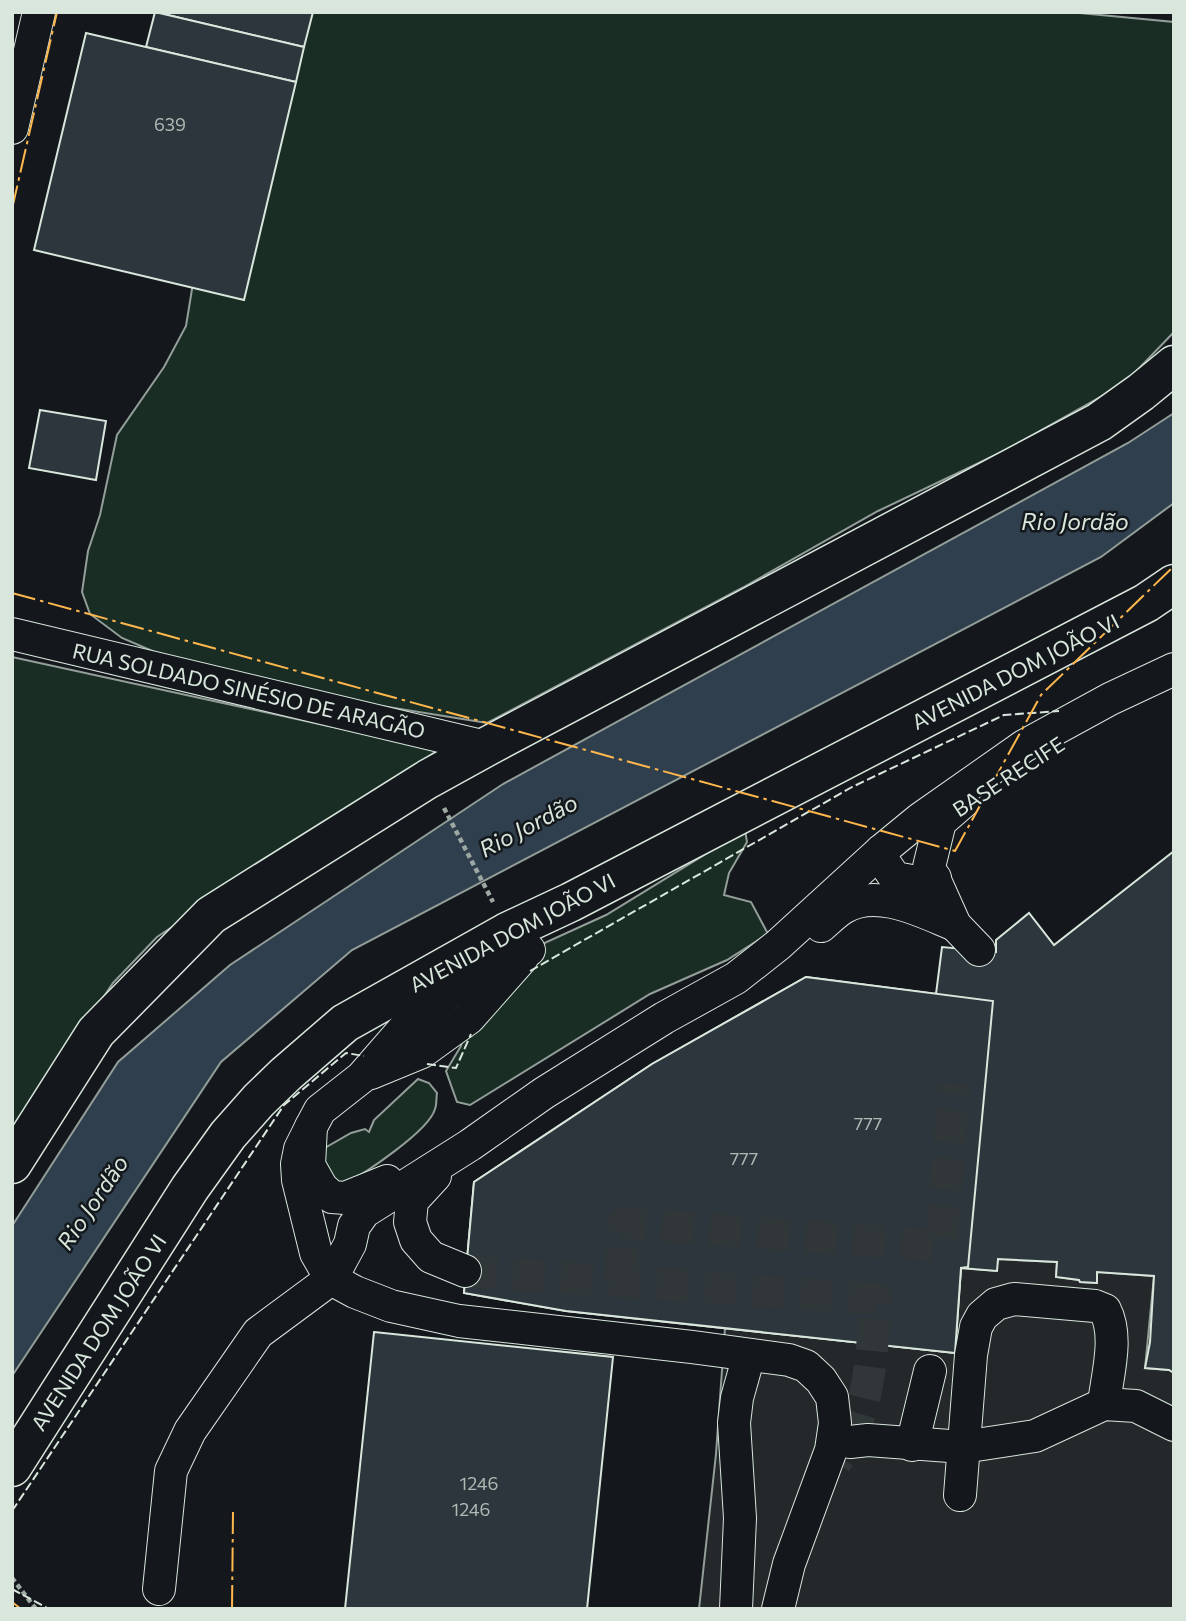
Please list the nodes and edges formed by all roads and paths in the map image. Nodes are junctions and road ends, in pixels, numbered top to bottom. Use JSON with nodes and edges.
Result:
{"nodes":[{"id":1,"x":39,"y":12,"type":"edge"},
{"id":2,"x":12,"y":128,"type":"edge"},
{"id":3,"x":1174,"y":365,"type":"edge"},
{"id":4,"x":1174,"y":584,"type":"edge"},
{"id":5,"x":12,"y":634,"type":"edge"},
{"id":6,"x":1174,"y":669,"type":"edge"},
{"id":7,"x":1174,"y":682,"type":"edge"},
{"id":8,"x":486,"y":747,"type":"junction"},
{"id":9,"x":445,"y":810,"type":"dead end"},
{"id":10,"x":881,"y":851,"type":"junction"},
{"id":11,"x":934,"y":877,"type":"junction"},
{"id":12,"x":571,"y":902,"type":"junction"},
{"id":13,"x":495,"y":905,"type":"dead end"},
{"id":14,"x":955,"y":925,"type":"junction"},
{"id":15,"x":979,"y":950,"type":"dead end"},
{"id":16,"x":736,"y":978,"type":"junction"},
{"id":17,"x":544,"y":1093,"type":"junction"},
{"id":18,"x":311,"y":1127,"type":"junction"},
{"id":19,"x":470,"y":1145,"type":"junction"},
{"id":20,"x":12,"y":1164,"type":"edge"},
{"id":21,"x":349,"y":1244,"type":"junction"},
{"id":22,"x":465,"y":1271,"type":"tunnel mouth"},
{"id":23,"x":331,"y":1279,"type":"junction"},
{"id":24,"x":391,"y":1306,"type":"junction"},
{"id":25,"x":749,"y":1355,"type":"junction"},
{"id":26,"x":930,"y":1371,"type":"dead end"},
{"id":27,"x":1104,"y":1404,"type":"junction"},
{"id":28,"x":1174,"y":1425,"type":"edge"},
{"id":29,"x":850,"y":1442,"type":"dead end"},
{"id":30,"x":912,"y":1445,"type":"junction"},
{"id":31,"x":963,"y":1447,"type":"junction"},
{"id":32,"x":12,"y":1467,"type":"edge"},
{"id":33,"x":960,"y":1495,"type":"dead end"},
{"id":34,"x":12,"y":1578,"type":"edge"},
{"id":35,"x":159,"y":1589,"type":"dead end"},
{"id":36,"x":36,"y":1609,"type":"edge"},
{"id":37,"x":736,"y":1609,"type":"edge"},
{"id":38,"x":778,"y":1609,"type":"edge"}],
"edges":[{"from":1,"to":2,"type":"street"},
{"from":3,"to":8,"type":"main road"},
{"from":4,"to":12,"type":"main road","name":"AVENIDA DOM JOÃO VI"},
{"from":5,"to":8,"type":"street","name":"RUA SOLDADO SINÉSIO DE ARAGÃO"},
{"from":6,"to":10,"type":"street"},
{"from":7,"to":11,"type":"street","name":"BASE RECIFE"},
{"from":8,"to":20,"type":"main road"},
{"from":9,"to":13,"type":"path"},
{"from":10,"to":11,"type":"street"},
{"from":10,"to":16,"type":"street"},
{"from":11,"to":14,"type":"street","name":"BASE RECIFE"},
{"from":12,"to":18,"type":"street"},
{"from":12,"to":32,"type":"main road","name":"AVENIDA DOM JOÃO VI"},
{"from":14,"to":15,"type":"street","name":"BASE RECIFE"},
{"from":14,"to":16,"type":"street","name":"BASE RECIFE"},
{"from":16,"to":17,"type":"street"},
{"from":17,"to":18,"type":"street"},
{"from":17,"to":19,"type":"street"},
{"from":18,"to":23,"type":"street"},
{"from":19,"to":21,"type":"street"},
{"from":19,"to":22,"type":"street"},
{"from":21,"to":23,"type":"street"},
{"from":21,"to":24,"type":"street"},
{"from":23,"to":24,"type":"street"},
{"from":23,"to":35,"type":"street"},
{"from":24,"to":25,"type":"street"},
{"from":25,"to":37,"type":"street"},
{"from":25,"to":38,"type":"street"},
{"from":26,"to":30,"type":"street"},
{"from":27,"to":28,"type":"street"},
{"from":27,"to":31,"type":"street"},
{"from":27,"to":31,"type":"street"},
{"from":29,"to":30,"type":"street"},
{"from":30,"to":31,"type":"street"},
{"from":31,"to":33,"type":"street"},
{"from":34,"to":36,"type":"path"}]}
